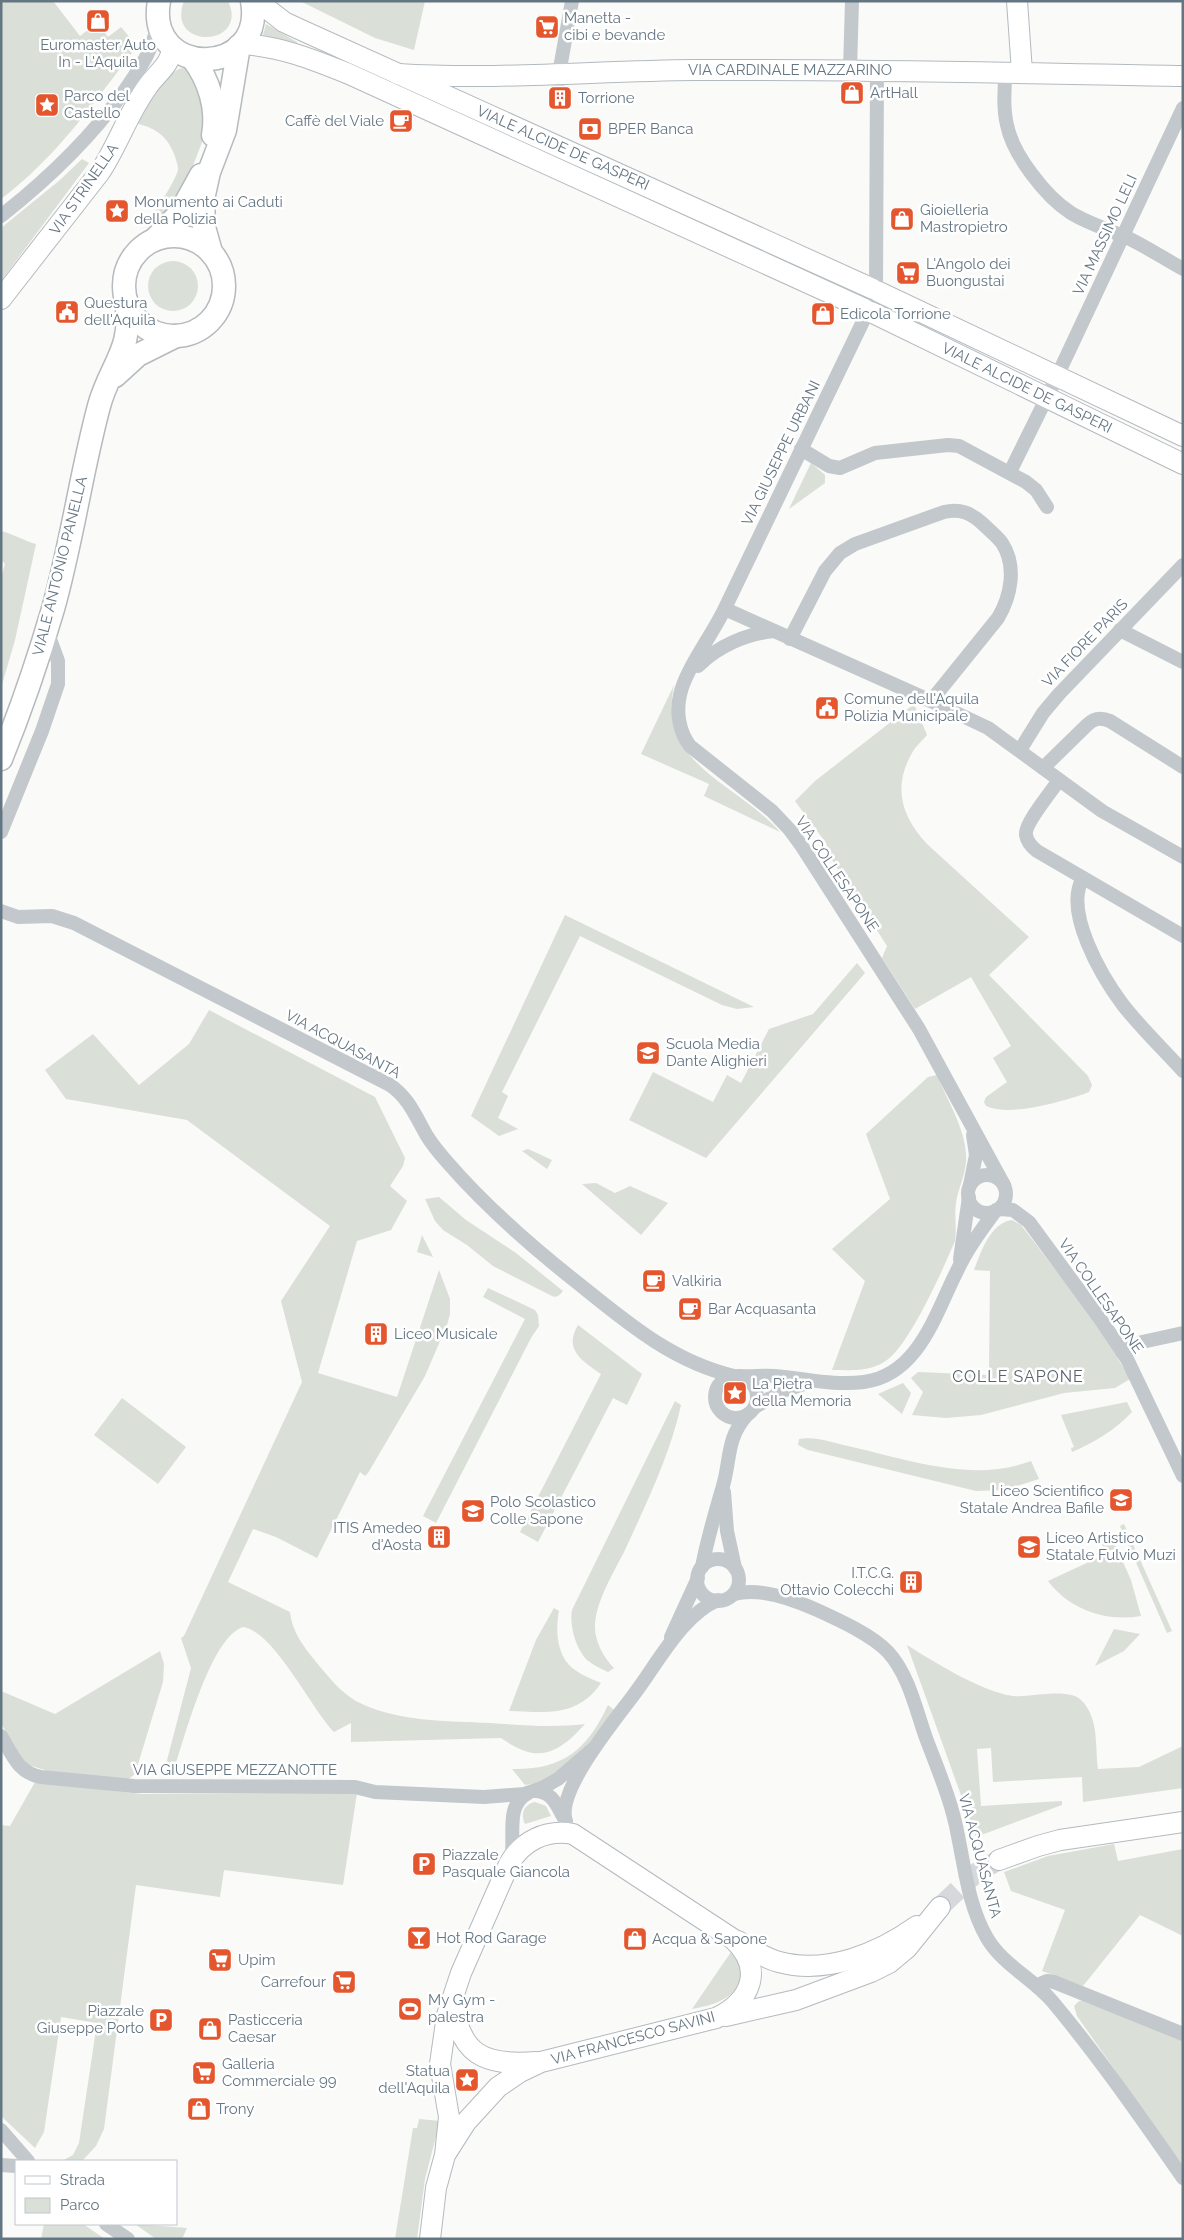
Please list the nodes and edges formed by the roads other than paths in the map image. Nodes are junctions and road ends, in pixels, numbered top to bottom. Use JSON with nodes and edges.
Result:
{"nodes":[{"id":1,"x":252,"y":1,"type":"edge"},
{"id":2,"x":257,"y":1,"type":"edge"},
{"id":3,"x":572,"y":1,"type":"edge"},
{"id":4,"x":852,"y":1,"type":"edge"},
{"id":5,"x":1017,"y":1,"type":"edge"},
{"id":6,"x":158,"y":10,"type":"edge"},
{"id":7,"x":240,"y":45,"type":"junction"},
{"id":8,"x":172,"y":47,"type":"junction"},
{"id":9,"x":193,"y":59,"type":"junction"},
{"id":10,"x":850,"y":69,"type":"junction"},
{"id":11,"x":877,"y":69,"type":"junction"},
{"id":12,"x":1014,"y":72,"type":"junction"},
{"id":13,"x":398,"y":74,"type":"junction"},
{"id":14,"x":560,"y":74,"type":"junction"},
{"id":15,"x":1183,"y":76,"type":"edge"},
{"id":16,"x":1183,"y":108,"type":"edge"},
{"id":17,"x":1,"y":216,"type":"edge"},
{"id":18,"x":1122,"y":236,"type":"junction"},
{"id":19,"x":155,"y":239,"type":"junction"},
{"id":20,"x":211,"y":252,"type":"junction"},
{"id":21,"x":1183,"y":269,"type":"edge"},
{"id":22,"x":876,"y":290,"type":"junction"},
{"id":23,"x":1,"y":299,"type":"edge"},
{"id":24,"x":126,"y":302,"type":"junction"},
{"id":25,"x":868,"y":310,"type":"junction"},
{"id":26,"x":176,"y":336,"type":"junction"},
{"id":27,"x":1058,"y":376,"type":"junction"},
{"id":28,"x":102,"y":398,"type":"junction"},
{"id":29,"x":1047,"y":398,"type":"junction"},
{"id":30,"x":1183,"y":436,"type":"edge"},
{"id":31,"x":801,"y":449,"type":"junction"},
{"id":32,"x":1183,"y":464,"type":"edge"},
{"id":33,"x":1010,"y":472,"type":"junction"},
{"id":34,"x":1047,"y":507,"type":"dead end"},
{"id":35,"x":1183,"y":565,"type":"edge"},
{"id":36,"x":725,"y":609,"type":"junction"},
{"id":37,"x":1120,"y":630,"type":"junction"},
{"id":38,"x":47,"y":631,"type":"junction"},
{"id":39,"x":774,"y":632,"type":"junction"},
{"id":40,"x":790,"y":638,"type":"junction"},
{"id":41,"x":1183,"y":662,"type":"edge"},
{"id":42,"x":687,"y":678,"type":"junction"},
{"id":43,"x":932,"y":701,"type":"junction"},
{"id":44,"x":1020,"y":750,"type":"junction"},
{"id":45,"x":1,"y":759,"type":"edge"},
{"id":46,"x":1183,"y":767,"type":"edge"},
{"id":47,"x":1043,"y":768,"type":"junction"},
{"id":48,"x":1059,"y":780,"type":"junction"},
{"id":49,"x":1,"y":832,"type":"edge"},
{"id":50,"x":1183,"y":858,"type":"edge"},
{"id":51,"x":1083,"y":878,"type":"junction"},
{"id":52,"x":1,"y":911,"type":"edge"},
{"id":53,"x":1183,"y":936,"type":"edge"},
{"id":54,"x":1183,"y":1071,"type":"edge"},
{"id":55,"x":970,"y":1125,"type":"junction"},
{"id":56,"x":1004,"y":1185,"type":"junction"},
{"id":57,"x":969,"y":1192,"type":"junction"},
{"id":58,"x":998,"y":1210,"type":"junction"},
{"id":59,"x":957,"y":1270,"type":"junction"},
{"id":60,"x":1183,"y":1333,"type":"edge"},
{"id":61,"x":1122,"y":1352,"type":"junction"},
{"id":62,"x":737,"y":1376,"type":"junction"},
{"id":63,"x":812,"y":1382,"type":"junction"},
{"id":64,"x":720,"y":1409,"type":"junction"},
{"id":65,"x":751,"y":1411,"type":"junction"},
{"id":66,"x":728,"y":1451,"type":"junction"},
{"id":67,"x":1183,"y":1476,"type":"edge"},
{"id":68,"x":724,"y":1484,"type":"junction"},
{"id":69,"x":737,"y":1570,"type":"junction"},
{"id":70,"x":700,"y":1573,"type":"junction"},
{"id":71,"x":763,"y":1593,"type":"junction"},
{"id":72,"x":734,"y":1594,"type":"junction"},
{"id":73,"x":718,"y":1600,"type":"junction"},
{"id":74,"x":665,"y":1650,"type":"junction"},
{"id":75,"x":1,"y":1736,"type":"edge"},
{"id":76,"x":594,"y":1748,"type":"junction"},
{"id":77,"x":532,"y":1792,"type":"junction"},
{"id":78,"x":489,"y":1798,"type":"junction"},
{"id":79,"x":566,"y":1821,"type":"junction"},
{"id":80,"x":1183,"y":1822,"type":"edge"},
{"id":81,"x":512,"y":1830,"type":"junction"},
{"id":82,"x":585,"y":1841,"type":"junction"},
{"id":83,"x":999,"y":1860,"type":"tunnel mouth"},
{"id":84,"x":509,"y":1864,"type":"junction"},
{"id":85,"x":733,"y":1939,"type":"junction"},
{"id":86,"x":1038,"y":1985,"type":"junction"},
{"id":87,"x":454,"y":1990,"type":"junction"},
{"id":88,"x":716,"y":2018,"type":"junction"},
{"id":89,"x":1183,"y":2034,"type":"edge"},
{"id":90,"x":548,"y":2060,"type":"junction"},
{"id":91,"x":1,"y":2130,"type":"edge"},
{"id":92,"x":1,"y":2147,"type":"edge"},
{"id":93,"x":445,"y":2155,"type":"junction"},
{"id":94,"x":22,"y":2160,"type":"edge"},
{"id":95,"x":23,"y":2160,"type":"edge"},
{"id":96,"x":15,"y":2163,"type":"edge"},
{"id":97,"x":1,"y":2165,"type":"edge"},
{"id":98,"x":1183,"y":2178,"type":"edge"},
{"id":99,"x":107,"y":2225,"type":"edge"},
{"id":100,"x":128,"y":2239,"type":"edge"},
{"id":101,"x":430,"y":2239,"type":"edge"}],
"edges":[{"from":1,"to":7,"type":"main road"},
{"from":2,"to":13,"type":"street","name":"VIALE ALCIDE DE GASPERI"},
{"from":3,"to":14,"type":"street"},
{"from":4,"to":10,"type":"street"},
{"from":5,"to":12,"type":"street"},
{"from":6,"to":8,"type":"main road"},
{"from":6,"to":17,"type":"street"},
{"from":7,"to":9,"type":"main road"},
{"from":7,"to":20,"type":"main road"},
{"from":7,"to":25,"type":"street","name":"VIALE ALCIDE DE GASPERI"},
{"from":8,"to":9,"type":"main road"},
{"from":8,"to":23,"type":"street","name":"VIA STRINELLA"},
{"from":9,"to":19,"type":"main road"},
{"from":10,"to":11,"type":"street","name":"VIA CARDINALE MAZZARINO"},
{"from":10,"to":14,"type":"street","name":"VIA CARDINALE MAZZARINO"},
{"from":11,"to":12,"type":"street","name":"VIA CARDINALE MAZZARINO"},
{"from":11,"to":22,"type":"street"},
{"from":12,"to":15,"type":"street","name":"VIA CARDINALE MAZZARINO"},
{"from":12,"to":18,"type":"street"},
{"from":13,"to":14,"type":"street","name":"VIA CARDINALE MAZZARINO"},
{"from":13,"to":22,"type":"street","name":"VIALE ALCIDE DE GASPERI"},
{"from":16,"to":18,"type":"street","name":"VIA MASSIMO LELI"},
{"from":18,"to":21,"type":"street"},
{"from":18,"to":27,"type":"street","name":"VIA MASSIMO LELI"},
{"from":19,"to":20,"type":"main road"},
{"from":19,"to":24,"type":"main road"},
{"from":20,"to":26,"type":"main road"},
{"from":22,"to":25,"type":"street"},
{"from":22,"to":27,"type":"street","name":"VIALE ALCIDE DE GASPERI"},
{"from":24,"to":26,"type":"main road"},
{"from":24,"to":28,"type":"main road","name":"VIALE ANTONIO PANELLA"},
{"from":25,"to":29,"type":"street","name":"VIALE ALCIDE DE GASPERI"},
{"from":25,"to":31,"type":"street","name":"VIA GIUSEPPE URBANI"},
{"from":26,"to":28,"type":"main road","name":"VIALE ANTONIO PANELLA"},
{"from":27,"to":29,"type":"street","name":"VIA MASSIMO LELI"},
{"from":27,"to":30,"type":"street","name":"VIALE ALCIDE DE GASPERI"},
{"from":28,"to":38,"type":"main road","name":"VIALE ANTONIO PANELLA"},
{"from":29,"to":32,"type":"street","name":"VIALE ALCIDE DE GASPERI"},
{"from":29,"to":33,"type":"street","name":"VIA MASSIMO LELI"},
{"from":31,"to":33,"type":"street"},
{"from":31,"to":36,"type":"street","name":"VIA GIUSEPPE URBANI"},
{"from":33,"to":34,"type":"street"},
{"from":35,"to":37,"type":"street","name":"VIA FIORE PARIS"},
{"from":36,"to":39,"type":"street"},
{"from":36,"to":42,"type":"street","name":"VIA COLLESAPONE"},
{"from":37,"to":41,"type":"street"},
{"from":37,"to":44,"type":"street","name":"VIA FIORE PARIS"},
{"from":38,"to":45,"type":"main road","name":"VIALE ANTONIO PANELLA"},
{"from":38,"to":49,"type":"street"},
{"from":39,"to":40,"type":"street"},
{"from":39,"to":42,"type":"street"},
{"from":40,"to":43,"type":"street"},
{"from":40,"to":43,"type":"street"},
{"from":42,"to":55,"type":"street","name":"VIA COLLESAPONE"},
{"from":43,"to":44,"type":"street"},
{"from":44,"to":47,"type":"street"},
{"from":46,"to":47,"type":"street"},
{"from":47,"to":48,"type":"street"},
{"from":48,"to":50,"type":"street"},
{"from":48,"to":51,"type":"street"},
{"from":51,"to":53,"type":"street"},
{"from":51,"to":54,"type":"street"},
{"from":52,"to":62,"type":"street","name":"VIA ACQUASANTA"},
{"from":55,"to":56,"type":"street","name":"VIA COLLESAPONE"},
{"from":55,"to":57,"type":"street","name":"VIA COLLESAPONE"},
{"from":56,"to":57,"type":"street"},
{"from":56,"to":58,"type":"street"},
{"from":57,"to":58,"type":"street"},
{"from":57,"to":59,"type":"street","name":"VIA COLLESAPONE"},
{"from":58,"to":59,"type":"street"},
{"from":58,"to":61,"type":"street","name":"VIA COLLESAPONE"},
{"from":59,"to":63,"type":"street"},
{"from":60,"to":61,"type":"street"},
{"from":61,"to":67,"type":"street","name":"VIA COLLESAPONE"},
{"from":62,"to":63,"type":"street","name":"VIA ACQUASANTA"},
{"from":62,"to":64,"type":"street"},
{"from":62,"to":65,"type":"street"},
{"from":63,"to":65,"type":"street"},
{"from":64,"to":65,"type":"street"},
{"from":64,"to":66,"type":"street"},
{"from":65,"to":66,"type":"street"},
{"from":66,"to":68,"type":"street"},
{"from":68,"to":69,"type":"street"},
{"from":68,"to":70,"type":"street"},
{"from":69,"to":70,"type":"street"},
{"from":69,"to":71,"type":"street","name":"VIA ACQUASANTA"},
{"from":69,"to":72,"type":"street"},
{"from":70,"to":73,"type":"street"},
{"from":70,"to":74,"type":"street","name":"VIA GIUSEPPE MEZZANOTTE"},
{"from":71,"to":72,"type":"street","name":"VIA ACQUASANTA"},
{"from":71,"to":86,"type":"street","name":"VIA ACQUASANTA"},
{"from":72,"to":73,"type":"street"},
{"from":73,"to":74,"type":"street","name":"VIA GIUSEPPE MEZZANOTTE"},
{"from":74,"to":76,"type":"street","name":"VIA GIUSEPPE MEZZANOTTE"},
{"from":75,"to":78,"type":"street","name":"VIA GIUSEPPE MEZZANOTTE"},
{"from":76,"to":77,"type":"street","name":"VIA GIUSEPPE MEZZANOTTE"},
{"from":76,"to":79,"type":"street","name":"VIA GIUSEPPE MEZZANOTTE"},
{"from":77,"to":78,"type":"street","name":"VIA GIUSEPPE MEZZANOTTE"},
{"from":77,"to":79,"type":"street","name":"VIA FRANCESCO SAVINI"},
{"from":77,"to":81,"type":"street"},
{"from":78,"to":81,"type":"street"},
{"from":79,"to":82,"type":"street","name":"VIA FRANCESCO SAVINI"},
{"from":80,"to":83,"type":"street"},
{"from":81,"to":84,"type":"street"},
{"from":82,"to":84,"type":"street"},
{"from":82,"to":85,"type":"street","name":"VIA FRANCESCO SAVINI"},
{"from":84,"to":87,"type":"street"},
{"from":85,"to":88,"type":"street","name":"VIA FRANCESCO SAVINI"},
{"from":85,"to":88,"type":"street"},
{"from":86,"to":89,"type":"street"},
{"from":86,"to":98,"type":"street","name":"VIA ACQUASANTA"},
{"from":87,"to":90,"type":"street"},
{"from":87,"to":93,"type":"street"},
{"from":88,"to":90,"type":"street","name":"VIA FRANCESCO SAVINI"},
{"from":90,"to":93,"type":"street","name":"VIA FRANCESCO SAVINI"},
{"from":91,"to":95,"type":"street"},
{"from":92,"to":94,"type":"street"},
{"from":93,"to":101,"type":"street","name":"VIA FRANCESCO SAVINI"},
{"from":96,"to":97,"type":"street"},
{"from":99,"to":100,"type":"street"}]}
